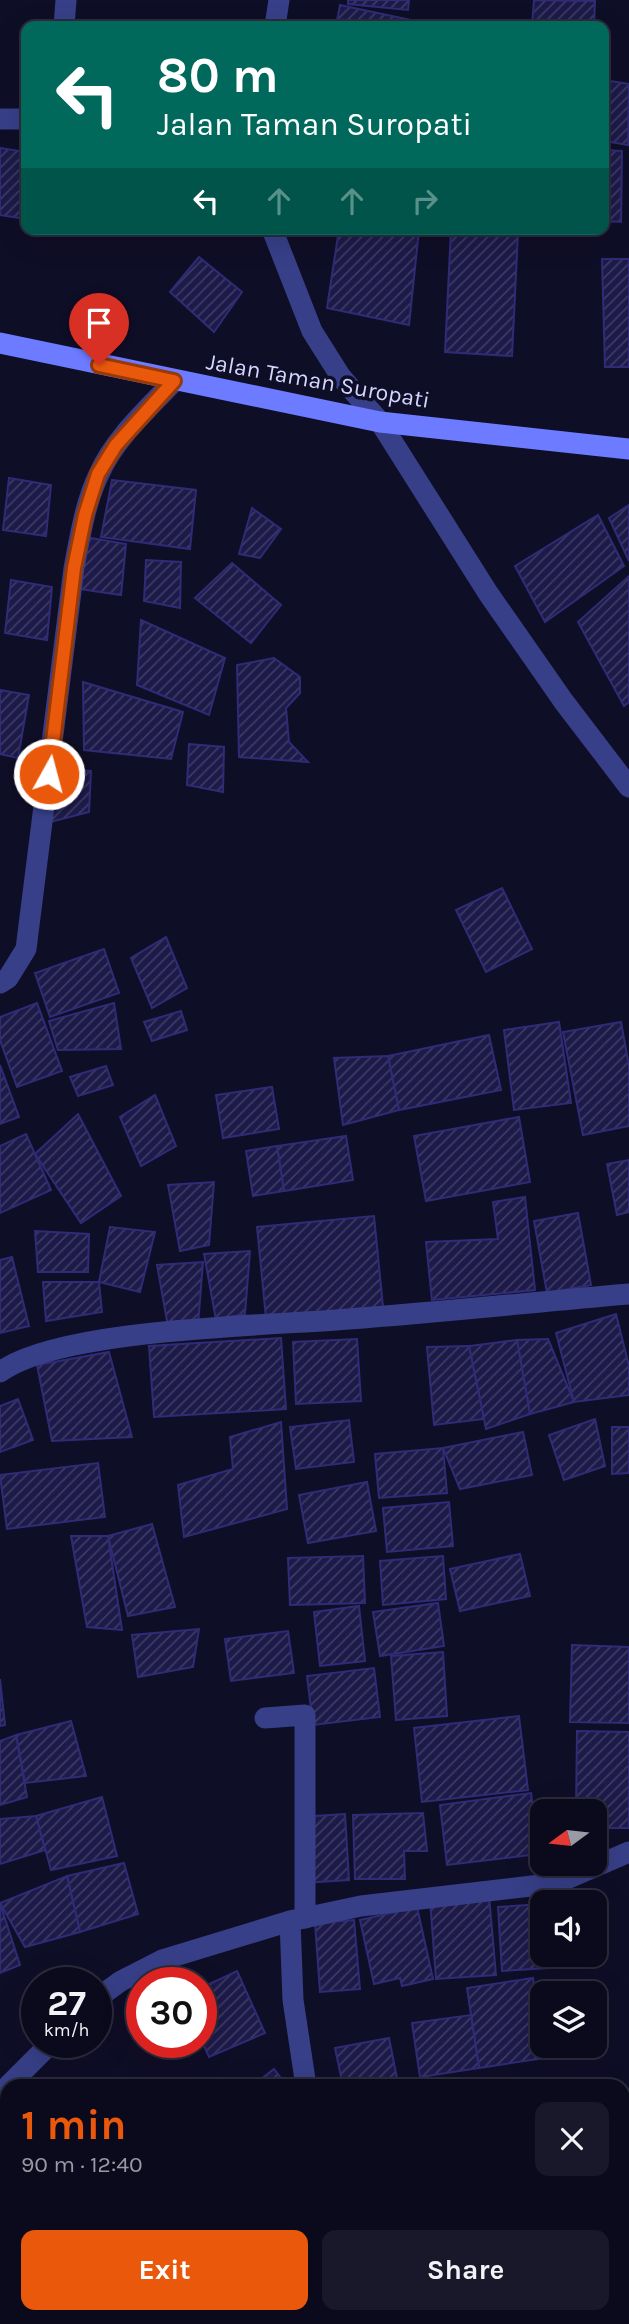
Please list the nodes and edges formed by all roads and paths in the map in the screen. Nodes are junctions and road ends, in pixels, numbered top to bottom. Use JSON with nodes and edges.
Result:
{"nodes":[{"id":1,"x":66,"y":0,"type":"edge"},
{"id":2,"x":279,"y":0,"type":"edge"},
{"id":3,"x":64,"y":21,"type":"edge"},
{"id":4,"x":276,"y":21,"type":"edge"},
{"id":5,"x":0,"y":119,"type":"edge"},
{"id":6,"x":21,"y":119,"type":"edge"},
{"id":7,"x":274,"y":235,"type":"edge"},
{"id":8,"x":0,"y":343,"type":"edge"},
{"id":9,"x":174,"y":381,"type":"junction"},
{"id":10,"x":380,"y":422,"type":"junction"},
{"id":11,"x":629,"y":449,"type":"edge"},
{"id":12,"x":629,"y":787,"type":"edge"},
{"id":13,"x":0,"y":983,"type":"edge"},
{"id":14,"x":629,"y":1294,"type":"edge"},
{"id":15,"x":0,"y":1373,"type":"edge"},
{"id":16,"x":265,"y":1718,"type":"dead end"},
{"id":17,"x":629,"y":1852,"type":"edge"},
{"id":18,"x":298,"y":1920,"type":"junction"},
{"id":19,"x":112,"y":1987,"type":"edge"},
{"id":20,"x":36,"y":2058,"type":"edge"},
{"id":21,"x":16,"y":2079,"type":"edge"},
{"id":22,"x":305,"y":2079,"type":"edge"}],
"edges":[{"from":1,"to":3,"type":"street"},
{"from":2,"to":4,"type":"street"},
{"from":5,"to":6,"type":"street"},
{"from":7,"to":10,"type":"street"},
{"from":8,"to":9,"type":"street","name":"Jalan Taman Suropati"},
{"from":9,"to":10,"type":"street","name":"Jalan Taman Suropati"},
{"from":9,"to":13,"type":"street"},
{"from":10,"to":11,"type":"street","name":"Jalan Taman Suropati"},
{"from":10,"to":12,"type":"street"},
{"from":14,"to":15,"type":"street"},
{"from":16,"to":18,"type":"street"},
{"from":17,"to":18,"type":"street"},
{"from":18,"to":19,"type":"street"},
{"from":18,"to":22,"type":"street"},
{"from":20,"to":21,"type":"street"}]}
